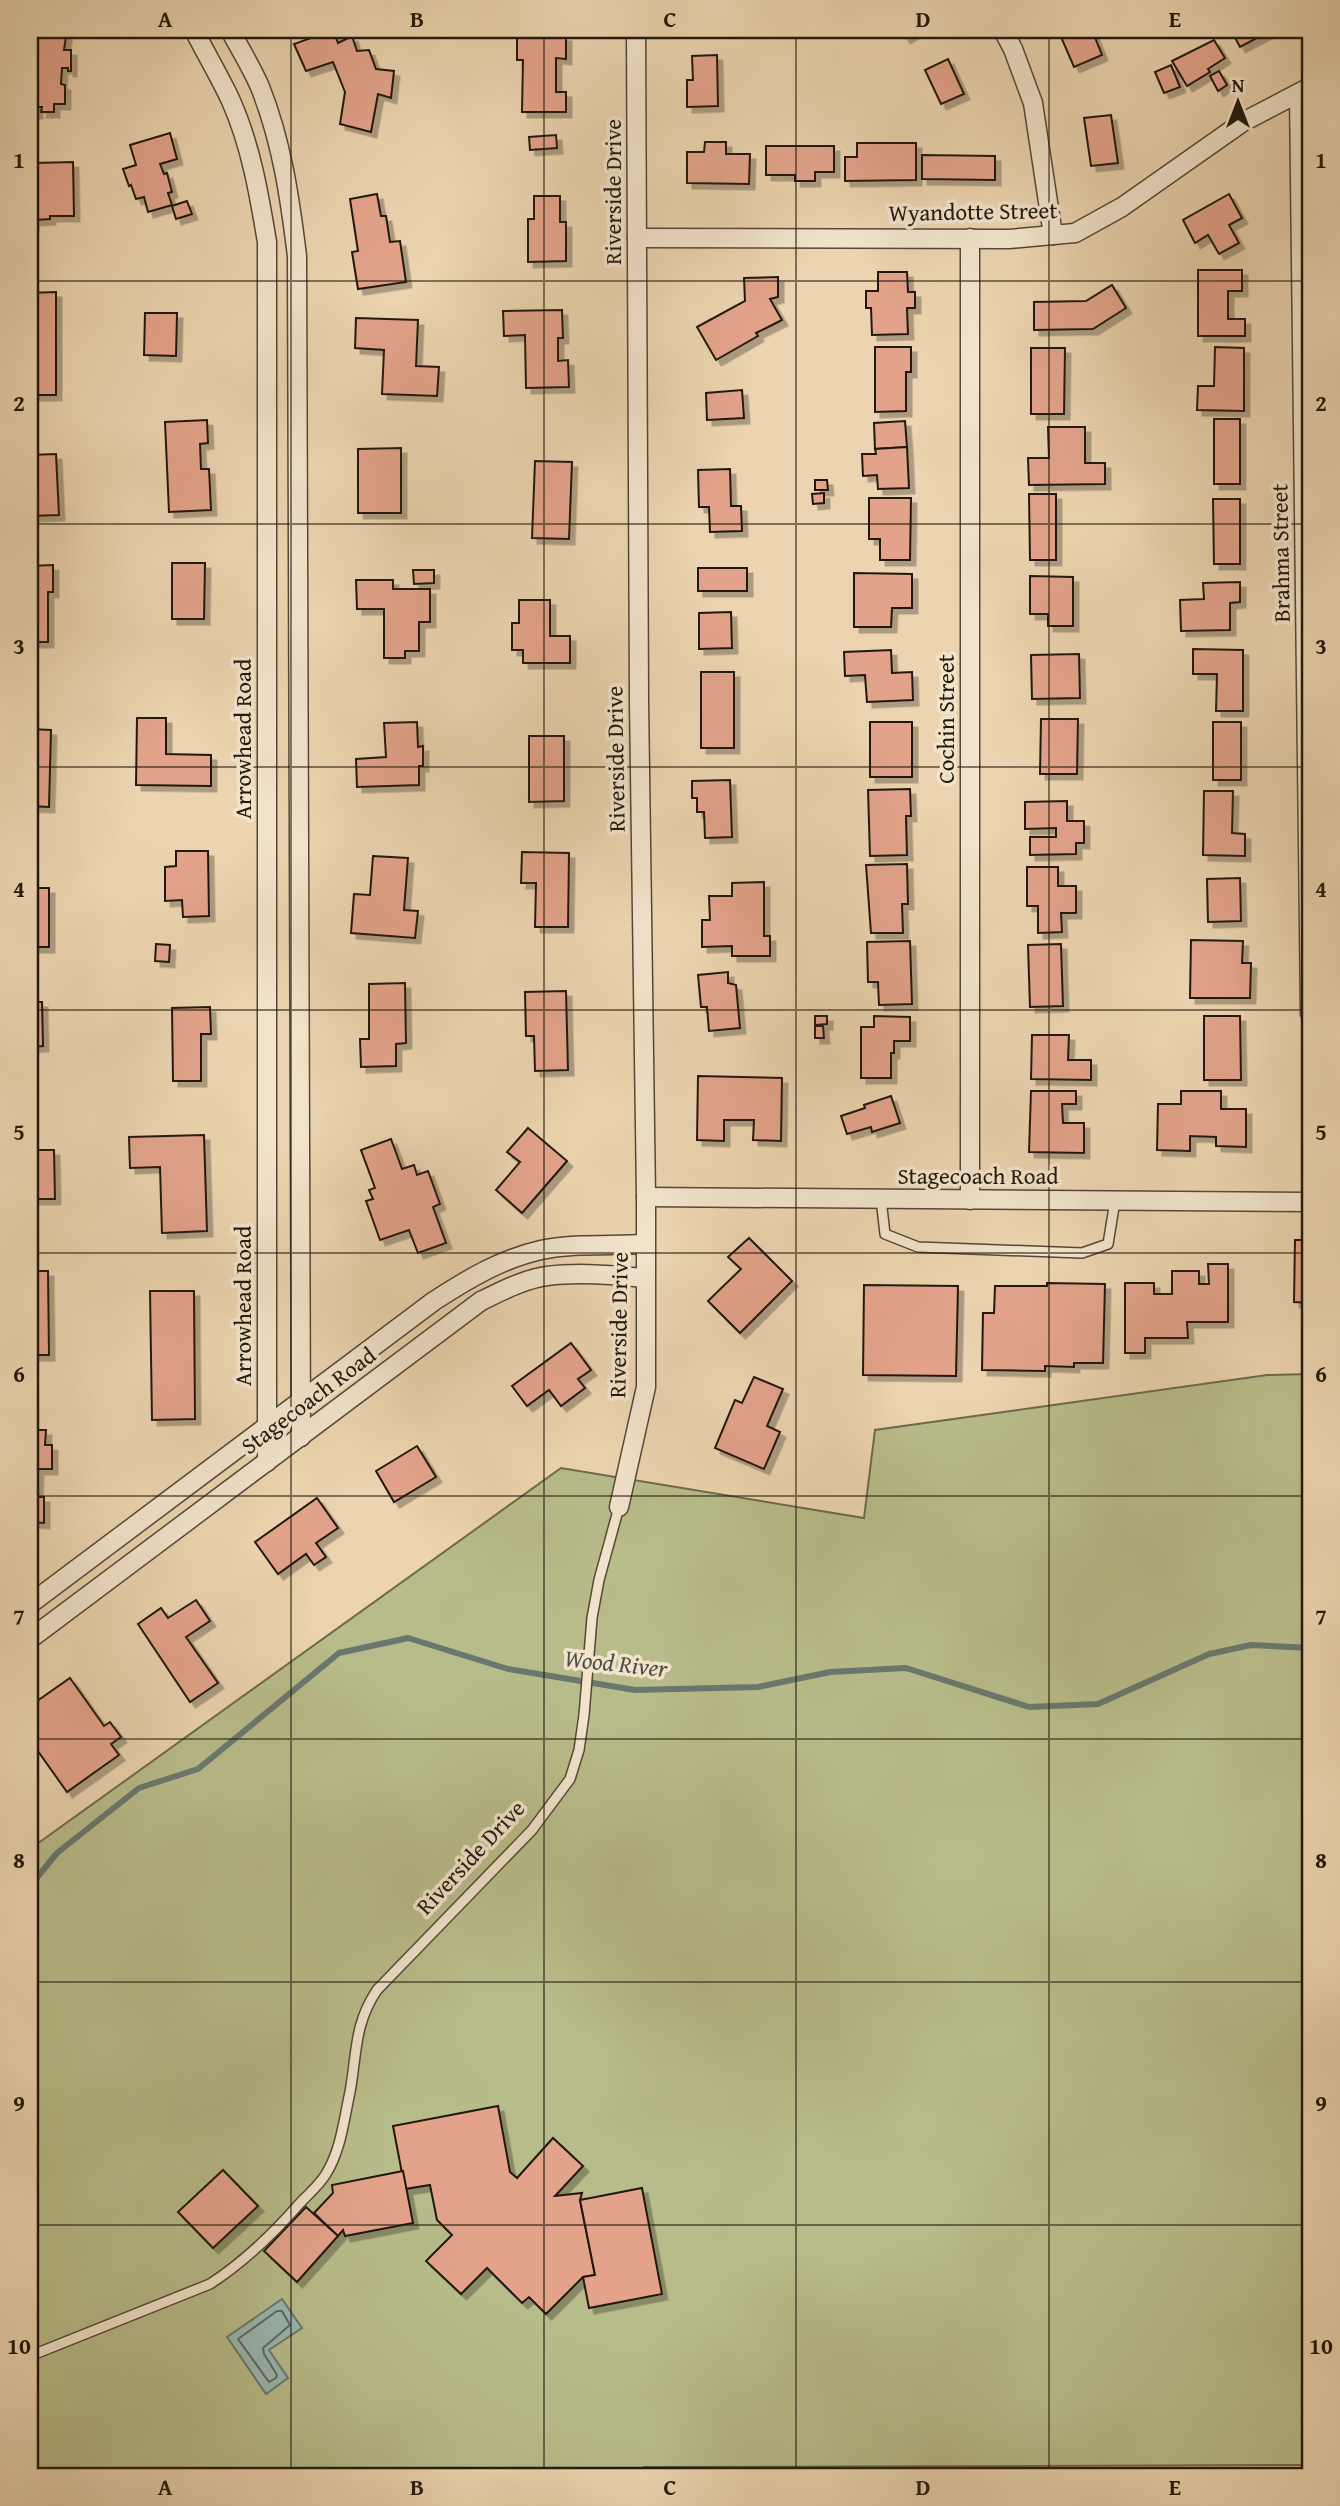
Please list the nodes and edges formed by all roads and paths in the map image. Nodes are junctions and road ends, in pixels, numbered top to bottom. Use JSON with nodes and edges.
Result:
{"nodes":[{"id":1,"x":194,"y":30,"type":"edge"},
{"id":2,"x":230,"y":30,"type":"edge"},
{"id":3,"x":636,"y":30,"type":"edge"},
{"id":4,"x":1003,"y":30,"type":"edge"},
{"id":5,"x":1304,"y":90,"type":"edge"},
{"id":6,"x":1053,"y":235,"type":"junction"},
{"id":7,"x":637,"y":237,"type":"junction"},
{"id":8,"x":970,"y":238,"type":"junction"},
{"id":9,"x":1310,"y":1013,"type":"edge"},
{"id":10,"x":646,"y":1197,"type":"junction"},
{"id":11,"x":881,"y":1199,"type":"junction"},
{"id":12,"x":970,"y":1200,"type":"junction"},
{"id":13,"x":1115,"y":1201,"type":"junction"},
{"id":14,"x":1310,"y":1202,"type":"edge"},
{"id":15,"x":645,"y":1244,"type":"junction"},
{"id":16,"x":645,"y":1278,"type":"junction"},
{"id":17,"x":301,"y":1402,"type":"junction"},
{"id":18,"x":267,"y":1427,"type":"junction"},
{"id":19,"x":300,"y":1437,"type":"junction"},
{"id":20,"x":267,"y":1462,"type":"junction"},
{"id":21,"x":619,"y":1507,"type":"joint"},
{"id":22,"x":30,"y":1604,"type":"edge"},
{"id":23,"x":30,"y":1639,"type":"edge"},
{"id":24,"x":30,"y":2356,"type":"edge"}],
"edges":[{"from":1,"to":18,"type":"street","name":"Arrowhead Road"},
{"from":2,"to":17,"type":"street"},
{"from":3,"to":7,"type":"street","name":"Riverside Drive"},
{"from":4,"to":6,"type":"street"},
{"from":5,"to":6,"type":"street","name":"Wyandotte Street"},
{"from":5,"to":9,"type":"street","name":"Brahma Street"},
{"from":6,"to":8,"type":"street","name":"Wyandotte Street"},
{"from":7,"to":8,"type":"street","name":"Wyandotte Street"},
{"from":7,"to":10,"type":"street","name":"Riverside Drive"},
{"from":8,"to":12,"type":"street","name":"Cochin Street"},
{"from":10,"to":11,"type":"street","name":"Stagecoach Road"},
{"from":10,"to":15,"type":"street","name":"Riverside Drive"},
{"from":11,"to":12,"type":"street","name":"Stagecoach Road"},
{"from":11,"to":13,"type":"lane"},
{"from":12,"to":13,"type":"street","name":"Stagecoach Road"},
{"from":13,"to":14,"type":"street","name":"Stagecoach Road"},
{"from":15,"to":16,"type":"street","name":"Riverside Drive"},
{"from":15,"to":17,"type":"street","name":"Stagecoach Road"},
{"from":16,"to":19,"type":"street","name":"Stagecoach Road"},
{"from":16,"to":21,"type":"street","name":"Riverside Drive"},
{"from":17,"to":18,"type":"street","name":"Stagecoach Road"},
{"from":17,"to":19,"type":"street"},
{"from":18,"to":20,"type":"street","name":"Arrowhead Road"},
{"from":18,"to":22,"type":"street","name":"Stagecoach Road"},
{"from":19,"to":20,"type":"street","name":"Stagecoach Road"},
{"from":20,"to":23,"type":"street","name":"Stagecoach Road"},
{"from":21,"to":24,"type":"lane","name":"Riverside Drive"}]}
